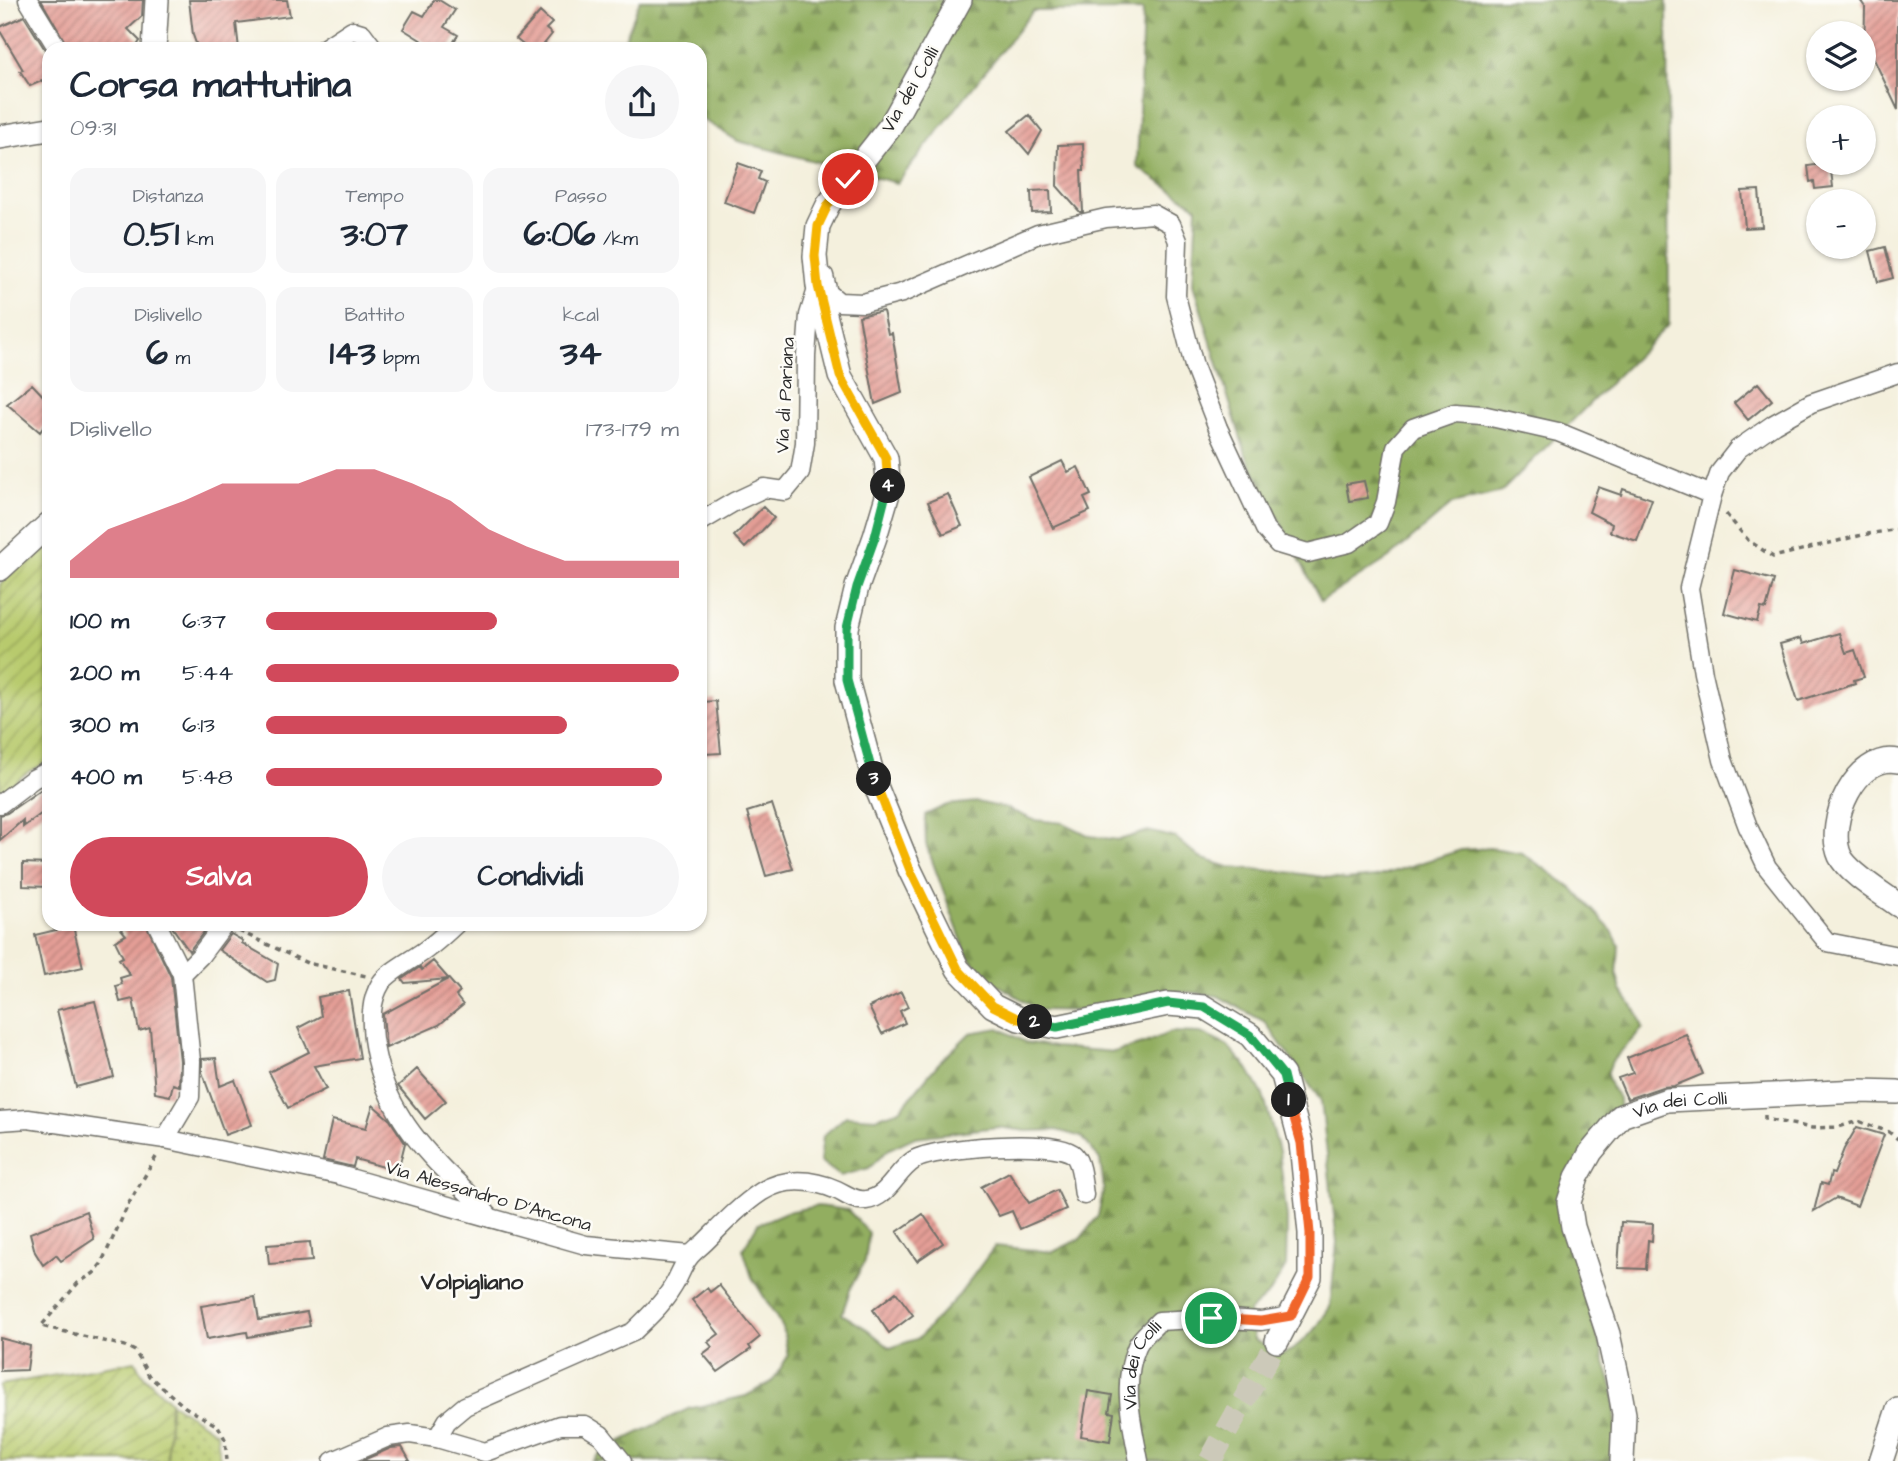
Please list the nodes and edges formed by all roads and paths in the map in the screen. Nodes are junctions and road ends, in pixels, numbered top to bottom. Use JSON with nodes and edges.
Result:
{"nodes":[{"id":1,"x":27,"y":0,"type":"edge"},
{"id":2,"x":157,"y":0,"type":"edge"},
{"id":3,"x":960,"y":0,"type":"edge"},
{"id":4,"x":54,"y":42,"type":"edge"},
{"id":5,"x":154,"y":42,"type":"edge"},
{"id":6,"x":334,"y":42,"type":"edge"},
{"id":7,"x":369,"y":42,"type":"edge"},
{"id":8,"x":42,"y":130,"type":"edge"},
{"id":9,"x":0,"y":137,"type":"edge"},
{"id":10,"x":848,"y":179,"type":"junction"},
{"id":11,"x":818,"y":286,"type":"junction"},
{"id":12,"x":1898,"y":373,"type":"edge"},
{"id":13,"x":1712,"y":495,"type":"junction"},
{"id":14,"x":707,"y":518,"type":"edge"},
{"id":15,"x":1898,"y":529,"type":"edge"},
{"id":16,"x":42,"y":530,"type":"edge"},
{"id":17,"x":0,"y":569,"type":"edge"},
{"id":18,"x":1898,"y":761,"type":"edge"},
{"id":19,"x":42,"y":774,"type":"edge"},
{"id":20,"x":0,"y":804,"type":"edge"},
{"id":21,"x":1898,"y":905,"type":"edge"},
{"id":22,"x":160,"y":931,"type":"edge"},
{"id":23,"x":224,"y":931,"type":"edge"},
{"id":24,"x":240,"y":931,"type":"edge"},
{"id":25,"x":448,"y":931,"type":"edge"},
{"id":26,"x":1898,"y":956,"type":"edge"},
{"id":27,"x":182,"y":974,"type":"junction"},
{"id":28,"x":382,"y":980,"type":"junction"},
{"id":29,"x":1898,"y":1092,"type":"edge"},
{"id":30,"x":1762,"y":1096,"type":"junction"},
{"id":31,"x":0,"y":1121,"type":"edge"},
{"id":32,"x":164,"y":1139,"type":"junction"},
{"id":33,"x":1898,"y":1139,"type":"edge"},
{"id":34,"x":1084,"y":1195,"type":"dead end"},
{"id":35,"x":490,"y":1218,"type":"junction"},
{"id":36,"x":690,"y":1255,"type":"junction"},
{"id":37,"x":1291,"y":1316,"type":"junction"},
{"id":38,"x":1277,"y":1341,"type":"tunnel mouth"},
{"id":39,"x":1898,"y":1409,"type":"edge"},
{"id":40,"x":438,"y":1438,"type":"junction"},
{"id":41,"x":227,"y":1461,"type":"edge"},
{"id":42,"x":333,"y":1461,"type":"edge"},
{"id":43,"x":622,"y":1461,"type":"edge"},
{"id":44,"x":1139,"y":1461,"type":"edge"},
{"id":45,"x":1622,"y":1461,"type":"edge"},
{"id":46,"x":1881,"y":1461,"type":"edge"}],
"edges":[{"from":1,"to":4,"type":"street"},
{"from":2,"to":5,"type":"street"},
{"from":3,"to":10,"type":"street","name":"Via dei Colli"},
{"from":6,"to":7,"type":"street"},
{"from":8,"to":9,"type":"street"},
{"from":10,"to":11,"type":"street","name":"Via dei Colli"},
{"from":10,"to":13,"type":"street"},
{"from":11,"to":14,"type":"street","name":"Via di Pariana"},
{"from":11,"to":37,"type":"street","name":"Via dei Colli"},
{"from":12,"to":13,"type":"street"},
{"from":13,"to":15,"type":"path"},
{"from":13,"to":26,"type":"street"},
{"from":16,"to":17,"type":"street"},
{"from":18,"to":21,"type":"street"},
{"from":19,"to":20,"type":"street"},
{"from":22,"to":27,"type":"street"},
{"from":23,"to":27,"type":"street"},
{"from":24,"to":28,"type":"path"},
{"from":25,"to":28,"type":"street"},
{"from":27,"to":32,"type":"street"},
{"from":28,"to":35,"type":"street"},
{"from":29,"to":30,"type":"street","name":"Via dei Colli"},
{"from":30,"to":33,"type":"path"},
{"from":30,"to":45,"type":"street","name":"Via dei Colli"},
{"from":31,"to":32,"type":"street","name":"Via Alessandro D'Ancona"},
{"from":32,"to":35,"type":"street","name":"Via Alessandro D'Ancona"},
{"from":32,"to":41,"type":"path"},
{"from":34,"to":36,"type":"street"},
{"from":35,"to":36,"type":"street","name":"Via Alessandro D'Ancona"},
{"from":36,"to":40,"type":"street"},
{"from":37,"to":38,"type":"street","name":"Via dei Colli"},
{"from":37,"to":44,"type":"street","name":"Via dei Colli"},
{"from":39,"to":46,"type":"street"},
{"from":40,"to":42,"type":"street"},
{"from":40,"to":43,"type":"street"}]}
